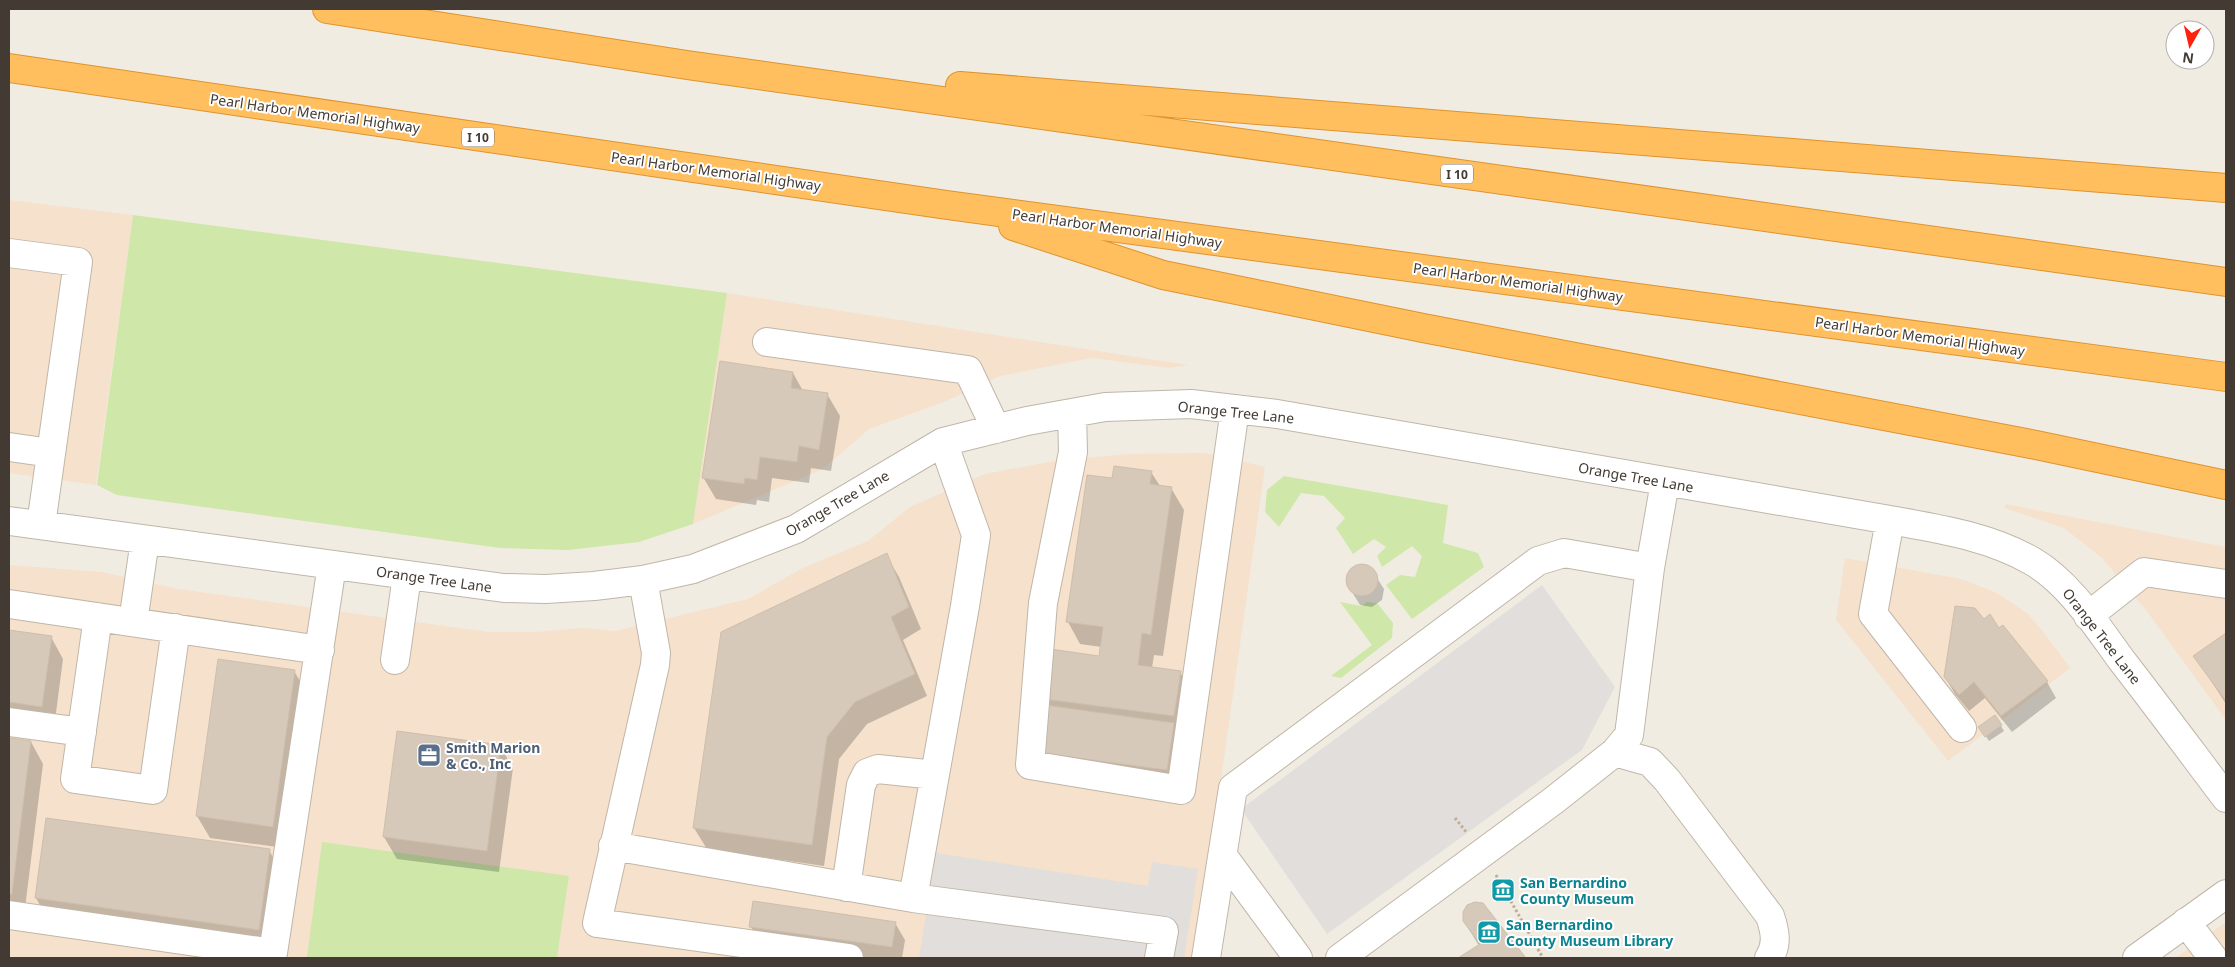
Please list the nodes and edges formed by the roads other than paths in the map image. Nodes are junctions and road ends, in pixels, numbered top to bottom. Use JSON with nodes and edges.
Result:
{"nodes":[{"id":1,"x":326,"y":9,"type":"edge"},
{"id":2,"x":687,"y":65,"type":"junction"},
{"id":3,"x":9,"y":68,"type":"edge"},
{"id":4,"x":2226,"y":188,"type":"edge"},
{"id":5,"x":947,"y":205,"type":"junction"},
{"id":6,"x":9,"y":253,"type":"edge"},
{"id":7,"x":2226,"y":282,"type":"edge"},
{"id":8,"x":767,"y":342,"type":"dead end"},
{"id":9,"x":2226,"y":377,"type":"edge"},
{"id":10,"x":1235,"y":409,"type":"junction"},
{"id":11,"x":1072,"y":413,"type":"junction"},
{"id":12,"x":996,"y":429,"type":"junction"},
{"id":13,"x":943,"y":442,"type":"junction"},
{"id":14,"x":9,"y":447,"type":"edge"},
{"id":15,"x":51,"y":453,"type":"junction"},
{"id":16,"x":1665,"y":482,"type":"junction"},
{"id":17,"x":2226,"y":485,"type":"edge"},
{"id":18,"x":9,"y":520,"type":"edge"},
{"id":19,"x":1890,"y":520,"type":"junction"},
{"id":20,"x":42,"y":525,"type":"junction"},
{"id":21,"x":144,"y":540,"type":"junction"},
{"id":22,"x":332,"y":565,"type":"junction"},
{"id":23,"x":1650,"y":568,"type":"junction"},
{"id":24,"x":407,"y":576,"type":"junction"},
{"id":25,"x":643,"y":580,"type":"junction"},
{"id":26,"x":2226,"y":584,"type":"edge"},
{"id":27,"x":9,"y":604,"type":"edge"},
{"id":28,"x":2088,"y":616,"type":"junction"},
{"id":29,"x":98,"y":617,"type":"junction"},
{"id":30,"x":133,"y":622,"type":"junction"},
{"id":31,"x":176,"y":628,"type":"junction"},
{"id":32,"x":320,"y":650,"type":"junction"},
{"id":33,"x":395,"y":660,"type":"dead end"},
{"id":34,"x":9,"y":722,"type":"edge"},
{"id":35,"x":1962,"y":728,"type":"dead end"},
{"id":36,"x":82,"y":732,"type":"junction"},
{"id":37,"x":1615,"y":752,"type":"junction"},
{"id":38,"x":935,"y":776,"type":"junction"},
{"id":39,"x":2226,"y":798,"type":"edge"},
{"id":40,"x":613,"y":846,"type":"junction"},
{"id":41,"x":1222,"y":856,"type":"junction"},
{"id":42,"x":846,"y":886,"type":"junction"},
{"id":43,"x":2226,"y":894,"type":"edge"},
{"id":44,"x":913,"y":898,"type":"junction"},
{"id":45,"x":9,"y":915,"type":"edge"},
{"id":46,"x":2186,"y":922,"type":"junction"},
{"id":47,"x":849,"y":958,"type":"edge"},
{"id":48,"x":1159,"y":958,"type":"edge"},
{"id":49,"x":1206,"y":958,"type":"edge"},
{"id":50,"x":1298,"y":958,"type":"edge"},
{"id":51,"x":1340,"y":958,"type":"edge"},
{"id":52,"x":1768,"y":958,"type":"edge"},
{"id":53,"x":2137,"y":958,"type":"edge"},
{"id":54,"x":2213,"y":958,"type":"edge"}],
"edges":[{"from":1,"to":2,"type":"highway","number":"I 10"},
{"from":2,"to":4,"type":"highway"},
{"from":2,"to":7,"type":"highway","number":"I 10"},
{"from":3,"to":5,"type":"highway","name":"Pearl Harbor Memorial Highway","number":"I 10"},
{"from":5,"to":9,"type":"highway","name":"Pearl Harbor Memorial Highway","number":"I 10"},
{"from":5,"to":17,"type":"highway"},
{"from":6,"to":15,"type":"street"},
{"from":8,"to":12,"type":"street"},
{"from":10,"to":11,"type":"street","name":"Orange Tree Lane"},
{"from":10,"to":11,"type":"street"},
{"from":10,"to":16,"type":"street","name":"Orange Tree Lane"},
{"from":11,"to":12,"type":"street","name":"Orange Tree Lane"},
{"from":12,"to":13,"type":"street","name":"Orange Tree Lane"},
{"from":13,"to":25,"type":"street","name":"Orange Tree Lane"},
{"from":13,"to":38,"type":"street"},
{"from":14,"to":15,"type":"street"},
{"from":15,"to":20,"type":"street"},
{"from":16,"to":19,"type":"street","name":"Orange Tree Lane"},
{"from":16,"to":23,"type":"street"},
{"from":18,"to":20,"type":"street","name":"Orange Tree Lane"},
{"from":19,"to":28,"type":"street","name":"Orange Tree Lane"},
{"from":19,"to":35,"type":"street"},
{"from":20,"to":21,"type":"street","name":"Orange Tree Lane"},
{"from":21,"to":22,"type":"street","name":"Orange Tree Lane"},
{"from":21,"to":30,"type":"street"},
{"from":22,"to":24,"type":"street","name":"Orange Tree Lane"},
{"from":22,"to":32,"type":"street"},
{"from":23,"to":37,"type":"street"},
{"from":23,"to":41,"type":"street"},
{"from":24,"to":25,"type":"street","name":"Orange Tree Lane"},
{"from":24,"to":33,"type":"street"},
{"from":25,"to":40,"type":"street"},
{"from":26,"to":28,"type":"street"},
{"from":27,"to":29,"type":"street"},
{"from":28,"to":39,"type":"street","name":"Orange Tree Lane"},
{"from":29,"to":30,"type":"street"},
{"from":29,"to":36,"type":"street"},
{"from":30,"to":31,"type":"street"},
{"from":31,"to":32,"type":"street"},
{"from":31,"to":36,"type":"street"},
{"from":32,"to":45,"type":"street"},
{"from":34,"to":36,"type":"street"},
{"from":37,"to":51,"type":"street"},
{"from":37,"to":52,"type":"street"},
{"from":38,"to":42,"type":"street"},
{"from":38,"to":44,"type":"street"},
{"from":40,"to":42,"type":"street"},
{"from":40,"to":47,"type":"street"},
{"from":41,"to":49,"type":"street"},
{"from":41,"to":50,"type":"street"},
{"from":42,"to":44,"type":"street"},
{"from":43,"to":46,"type":"street"},
{"from":44,"to":48,"type":"street"},
{"from":46,"to":53,"type":"street"},
{"from":46,"to":54,"type":"street"}]}
